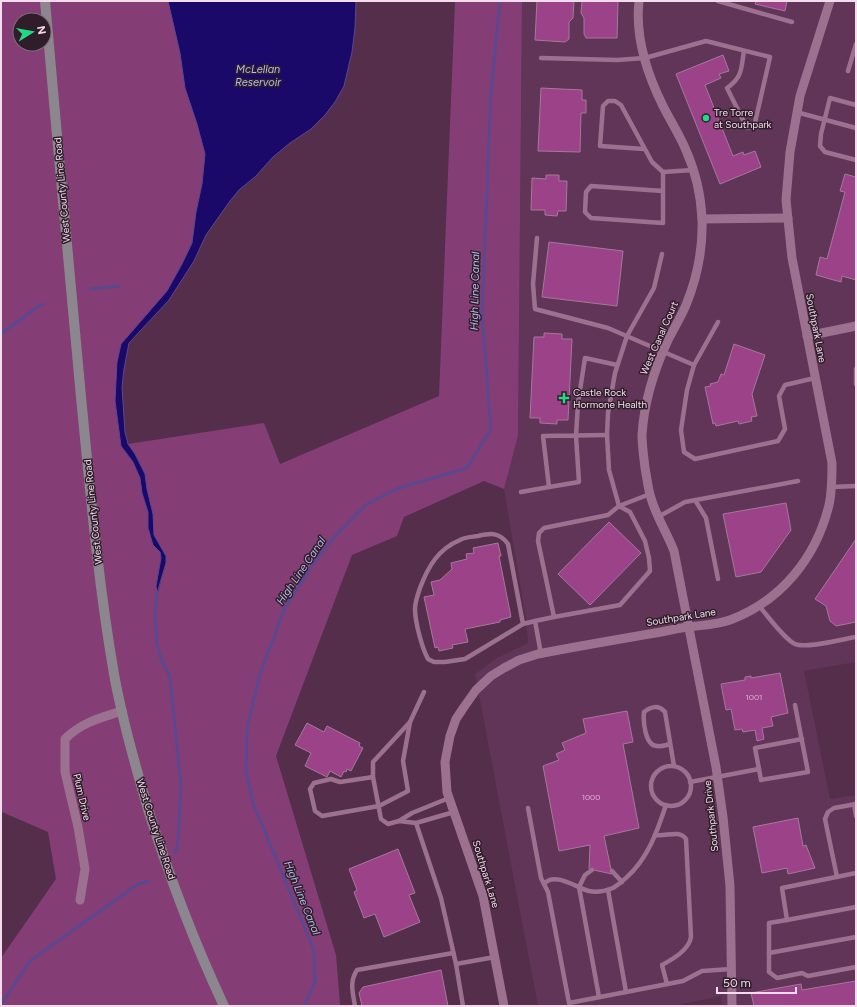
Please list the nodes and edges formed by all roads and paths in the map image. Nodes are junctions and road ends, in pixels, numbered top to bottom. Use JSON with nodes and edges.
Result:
{"nodes":[{"id":1,"x":45,"y":1,"type":"edge"},
{"id":2,"x":639,"y":1,"type":"edge"},
{"id":3,"x":718,"y":1,"type":"edge"},
{"id":4,"x":830,"y":1,"type":"edge"},
{"id":5,"x":792,"y":22,"type":"dead end"},
{"id":6,"x":856,"y":44,"type":"edge"},
{"id":7,"x":744,"y":51,"type":"junction"},
{"id":8,"x":541,"y":58,"type":"dead end"},
{"id":9,"x":645,"y":58,"type":"junction"},
{"id":10,"x":848,"y":71,"type":"dead end"},
{"id":11,"x":856,"y":105,"type":"edge"},
{"id":12,"x":796,"y":112,"type":"junction"},
{"id":13,"x":824,"y":120,"type":"junction"},
{"id":14,"x":856,"y":128,"type":"edge"},
{"id":15,"x":644,"y":149,"type":"junction"},
{"id":16,"x":856,"y":160,"type":"edge"},
{"id":17,"x":693,"y":170,"type":"junction"},
{"id":18,"x":663,"y":172,"type":"junction"},
{"id":19,"x":663,"y":191,"type":"junction"},
{"id":20,"x":788,"y":218,"type":"junction"},
{"id":21,"x":702,"y":219,"type":"junction"},
{"id":22,"x":537,"y":238,"type":"dead end"},
{"id":23,"x":662,"y":254,"type":"dead end"},
{"id":24,"x":718,"y":322,"type":"dead end"},
{"id":25,"x":856,"y":326,"type":"edge"},
{"id":26,"x":627,"y":336,"type":"junction"},
{"id":27,"x":807,"y":336,"type":"junction"},
{"id":28,"x":663,"y":352,"type":"junction"},
{"id":29,"x":617,"y":365,"type":"junction"},
{"id":30,"x":694,"y":365,"type":"junction"},
{"id":31,"x":856,"y":368,"type":"edge"},
{"id":32,"x":815,"y":378,"type":"junction"},
{"id":33,"x":856,"y":384,"type":"edge"},
{"id":34,"x":607,"y":435,"type":"junction"},
{"id":35,"x":576,"y":436,"type":"junction"},
{"id":36,"x":798,"y":481,"type":"dead end"},
{"id":37,"x":856,"y":486,"type":"edge"},
{"id":38,"x":549,"y":487,"type":"junction"},
{"id":39,"x":832,"y":487,"type":"junction"},
{"id":40,"x":521,"y":492,"type":"dead end"},
{"id":41,"x":650,"y":494,"type":"junction"},
{"id":42,"x":695,"y":500,"type":"junction"},
{"id":43,"x":620,"y":506,"type":"junction"},
{"id":44,"x":658,"y":517,"type":"junction"},
{"id":45,"x":718,"y":579,"type":"dead end"},
{"id":46,"x":759,"y":606,"type":"junction"},
{"id":47,"x":554,"y":617,"type":"junction"},
{"id":48,"x":535,"y":621,"type":"junction"},
{"id":49,"x":523,"y":624,"type":"junction"},
{"id":50,"x":689,"y":626,"type":"junction"},
{"id":51,"x":856,"y":637,"type":"edge"},
{"id":52,"x":541,"y":654,"type":"junction"},
{"id":53,"x":424,"y":692,"type":"dead end"},
{"id":54,"x":795,"y":705,"type":"dead end"},
{"id":55,"x":122,"y":711,"type":"junction"},
{"id":56,"x":410,"y":722,"type":"junction"},
{"id":57,"x":802,"y":739,"type":"junction"},
{"id":58,"x":670,"y":744,"type":"junction"},
{"id":59,"x":674,"y":766,"type":"junction"},
{"id":60,"x":759,"y":769,"type":"junction"},
{"id":61,"x":373,"y":776,"type":"junction"},
{"id":62,"x":718,"y":778,"type":"junction"},
{"id":63,"x":690,"y":782,"type":"junction"},
{"id":64,"x":449,"y":798,"type":"junction"},
{"id":65,"x":855,"y":804,"type":"edge"},
{"id":66,"x":666,"y":805,"type":"junction"},
{"id":67,"x":379,"y":806,"type":"junction"},
{"id":68,"x":528,"y":808,"type":"dead end"},
{"id":69,"x":454,"y":812,"type":"junction"},
{"id":70,"x":856,"y":816,"type":"edge"},
{"id":71,"x":399,"y":821,"type":"junction"},
{"id":72,"x":416,"y":823,"type":"junction"},
{"id":73,"x":655,"y":835,"type":"junction"},
{"id":74,"x":592,"y":870,"type":"dead end"},
{"id":75,"x":612,"y":871,"type":"dead end"},
{"id":76,"x":856,"y":873,"type":"edge"},
{"id":77,"x":837,"y":877,"type":"junction"},
{"id":78,"x":622,"y":882,"type":"junction"},
{"id":79,"x":544,"y":884,"type":"junction"},
{"id":80,"x":579,"y":887,"type":"junction"},
{"id":81,"x":608,"y":890,"type":"junction"},
{"id":82,"x":80,"y":900,"type":"dead end"},
{"id":83,"x":856,"y":907,"type":"edge"},
{"id":84,"x":787,"y":920,"type":"junction"},
{"id":85,"x":856,"y":937,"type":"edge"},
{"id":86,"x":453,"y":953,"type":"junction"},
{"id":87,"x":769,"y":953,"type":"junction"},
{"id":88,"x":495,"y":957,"type":"junction"},
{"id":89,"x":456,"y":964,"type":"junction"},
{"id":90,"x":856,"y":966,"type":"edge"},
{"id":91,"x":732,"y":968,"type":"junction"},
{"id":92,"x":667,"y":984,"type":"junction"},
{"id":93,"x":626,"y":992,"type":"junction"},
{"id":94,"x":599,"y":997,"type":"junction"},
{"id":95,"x":224,"y":1006,"type":"edge"},
{"id":96,"x":355,"y":1006,"type":"edge"},
{"id":97,"x":463,"y":1006,"type":"edge"},
{"id":98,"x":504,"y":1006,"type":"edge"},
{"id":99,"x":732,"y":1006,"type":"edge"}],
"edges":[{"from":1,"to":55,"type":"main road","name":"West County Line Road"},
{"from":2,"to":9,"type":"street","name":"West Canal Court"},
{"from":3,"to":5,"type":"lane"},
{"from":4,"to":12,"type":"street","name":"Southpark Lane"},
{"from":6,"to":10,"type":"lane"},
{"from":7,"to":7,"type":"lane"},
{"from":7,"to":9,"type":"lane"},
{"from":8,"to":9,"type":"lane"},
{"from":9,"to":17,"type":"street","name":"West Canal Court"},
{"from":11,"to":13,"type":"lane"},
{"from":12,"to":13,"type":"lane"},
{"from":12,"to":20,"type":"street","name":"Southpark Lane"},
{"from":13,"to":14,"type":"lane"},
{"from":13,"to":16,"type":"lane"},
{"from":15,"to":15,"type":"lane"},
{"from":15,"to":18,"type":"lane"},
{"from":17,"to":18,"type":"lane"},
{"from":17,"to":21,"type":"street","name":"West Canal Court"},
{"from":18,"to":19,"type":"lane"},
{"from":19,"to":19,"type":"lane"},
{"from":20,"to":21,"type":"street"},
{"from":20,"to":27,"type":"street","name":"Southpark Lane"},
{"from":21,"to":28,"type":"street","name":"West Canal Court"},
{"from":22,"to":26,"type":"lane"},
{"from":23,"to":26,"type":"lane"},
{"from":24,"to":30,"type":"lane"},
{"from":25,"to":27,"type":"street"},
{"from":26,"to":28,"type":"lane"},
{"from":26,"to":29,"type":"lane"},
{"from":27,"to":32,"type":"street","name":"Southpark Lane"},
{"from":28,"to":30,"type":"lane"},
{"from":28,"to":41,"type":"street","name":"West Canal Court"},
{"from":29,"to":34,"type":"lane"},
{"from":29,"to":35,"type":"lane"},
{"from":30,"to":32,"type":"lane"},
{"from":31,"to":33,"type":"lane"},
{"from":32,"to":39,"type":"street","name":"Southpark Lane"},
{"from":34,"to":35,"type":"lane"},
{"from":34,"to":43,"type":"lane"},
{"from":35,"to":38,"type":"lane"},
{"from":35,"to":38,"type":"lane"},
{"from":36,"to":42,"type":"lane"},
{"from":37,"to":39,"type":"lane"},
{"from":38,"to":40,"type":"lane"},
{"from":39,"to":46,"type":"street","name":"Southpark Lane"},
{"from":41,"to":43,"type":"lane"},
{"from":41,"to":44,"type":"street","name":"West Canal Court"},
{"from":42,"to":44,"type":"lane"},
{"from":42,"to":45,"type":"lane"},
{"from":43,"to":47,"type":"lane"},
{"from":43,"to":47,"type":"lane"},
{"from":44,"to":50,"type":"street","name":"West Canal Court"},
{"from":46,"to":50,"type":"street","name":"Southpark Lane"},
{"from":46,"to":51,"type":"lane"},
{"from":47,"to":48,"type":"lane"},
{"from":48,"to":49,"type":"lane"},
{"from":48,"to":52,"type":"lane"},
{"from":49,"to":49,"type":"lane"},
{"from":50,"to":52,"type":"street","name":"Southpark Lane"},
{"from":50,"to":62,"type":"street","name":"Southpark Drive"},
{"from":52,"to":64,"type":"street","name":"Southpark Lane"},
{"from":53,"to":56,"type":"lane"},
{"from":54,"to":57,"type":"lane"},
{"from":55,"to":82,"type":"street","name":"Plum Drive"},
{"from":55,"to":95,"type":"main road","name":"West County Line Road"},
{"from":56,"to":61,"type":"lane"},
{"from":56,"to":67,"type":"lane"},
{"from":57,"to":60,"type":"lane"},
{"from":57,"to":60,"type":"lane"},
{"from":58,"to":58,"type":"lane"},
{"from":58,"to":59,"type":"lane"},
{"from":59,"to":63,"type":"lane"},
{"from":59,"to":66,"type":"lane"},
{"from":60,"to":62,"type":"lane"},
{"from":61,"to":67,"type":"lane"},
{"from":61,"to":67,"type":"lane"},
{"from":62,"to":63,"type":"lane"},
{"from":62,"to":91,"type":"street","name":"Southpark Drive"},
{"from":63,"to":66,"type":"lane"},
{"from":64,"to":69,"type":"street","name":"Southpark Lane"},
{"from":64,"to":71,"type":"lane"},
{"from":65,"to":70,"type":"lane"},
{"from":65,"to":77,"type":"lane"},
{"from":66,"to":73,"type":"lane"},
{"from":67,"to":71,"type":"lane"},
{"from":68,"to":79,"type":"lane"},
{"from":69,"to":72,"type":"lane"},
{"from":69,"to":88,"type":"street","name":"Southpark Lane"},
{"from":71,"to":72,"type":"lane"},
{"from":72,"to":86,"type":"lane"},
{"from":73,"to":78,"type":"lane"},
{"from":73,"to":92,"type":"lane"},
{"from":74,"to":80,"type":"lane"},
{"from":75,"to":78,"type":"lane"},
{"from":76,"to":77,"type":"lane"},
{"from":77,"to":84,"type":"lane"},
{"from":78,"to":81,"type":"lane"},
{"from":79,"to":80,"type":"lane"},
{"from":79,"to":94,"type":"lane"},
{"from":80,"to":81,"type":"lane"},
{"from":80,"to":94,"type":"lane"},
{"from":81,"to":93,"type":"lane"},
{"from":83,"to":84,"type":"lane"},
{"from":84,"to":87,"type":"lane"},
{"from":85,"to":87,"type":"lane"},
{"from":86,"to":89,"type":"lane"},
{"from":86,"to":96,"type":"lane"},
{"from":87,"to":90,"type":"lane"},
{"from":88,"to":89,"type":"lane"},
{"from":88,"to":98,"type":"street","name":"Southpark Lane"},
{"from":89,"to":97,"type":"lane"},
{"from":91,"to":92,"type":"lane"},
{"from":91,"to":99,"type":"street","name":"Southpark Drive"},
{"from":92,"to":93,"type":"lane"},
{"from":93,"to":94,"type":"lane"}]}
